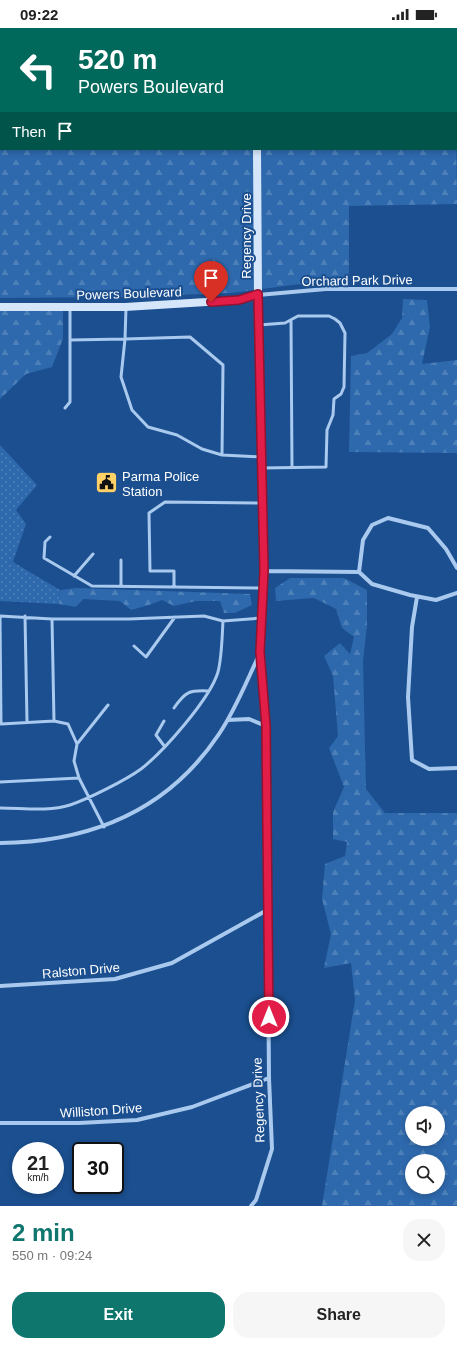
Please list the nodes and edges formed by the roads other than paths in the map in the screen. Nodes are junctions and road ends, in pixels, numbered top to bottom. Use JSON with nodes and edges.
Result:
{"nodes":[{"id":1,"x":257,"y":150,"type":"edge"},
{"id":2,"x":457,"y":288,"type":"edge"},
{"id":3,"x":258,"y":294,"type":"junction"},
{"id":4,"x":126,"y":306,"type":"junction"},
{"id":5,"x":0,"y":307,"type":"edge"},
{"id":6,"x":70,"y":307,"type":"junction"},
{"id":7,"x":291,"y":320,"type":"junction"},
{"id":8,"x":259,"y":324,"type":"junction"},
{"id":9,"x":125,"y":339,"type":"junction"},
{"id":10,"x":70,"y":340,"type":"junction"},
{"id":11,"x":65,"y":408,"type":"dead end"},
{"id":12,"x":222,"y":455,"type":"junction"},
{"id":13,"x":262,"y":457,"type":"junction"},
{"id":14,"x":262,"y":468,"type":"junction"},
{"id":15,"x":292,"y":468,"type":"junction"},
{"id":16,"x":262,"y":503,"type":"junction"},
{"id":17,"x":50,"y":537,"type":"dead end"},
{"id":18,"x":93,"y":554,"type":"dead end"},
{"id":19,"x":121,"y":560,"type":"dead end"},
{"id":20,"x":457,"y":568,"type":"edge"},
{"id":21,"x":264,"y":571,"type":"junction"},
{"id":22,"x":359,"y":572,"type":"junction"},
{"id":23,"x":74,"y":576,"type":"junction"},
{"id":24,"x":121,"y":586,"type":"junction"},
{"id":25,"x":174,"y":587,"type":"junction"},
{"id":26,"x":263,"y":588,"type":"junction"},
{"id":27,"x":457,"y":593,"type":"edge"},
{"id":28,"x":417,"y":596,"type":"junction"},
{"id":29,"x":0,"y":616,"type":"edge"},
{"id":30,"x":25,"y":616,"type":"junction"},
{"id":31,"x":175,"y":617,"type":"junction"},
{"id":32,"x":262,"y":618,"type":"junction"},
{"id":33,"x":52,"y":619,"type":"junction"},
{"id":34,"x":223,"y":621,"type":"junction"},
{"id":35,"x":134,"y":646,"type":"dead end"},
{"id":36,"x":260,"y":652,"type":"junction"},
{"id":37,"x":208,"y":691,"type":"junction"},
{"id":38,"x":108,"y":705,"type":"dead end"},
{"id":39,"x":174,"y":708,"type":"dead end"},
{"id":40,"x":228,"y":720,"type":"junction"},
{"id":41,"x":54,"y":721,"type":"junction"},
{"id":42,"x":164,"y":721,"type":"dead end"},
{"id":43,"x":27,"y":722,"type":"junction"},
{"id":44,"x":266,"y":726,"type":"junction"},
{"id":45,"x":77,"y":744,"type":"junction"},
{"id":46,"x":164,"y":747,"type":"junction"},
{"id":47,"x":457,"y":768,"type":"edge"},
{"id":48,"x":79,"y":778,"type":"junction"},
{"id":49,"x":0,"y":782,"type":"edge"},
{"id":50,"x":89,"y":797,"type":"junction"},
{"id":51,"x":0,"y":808,"type":"edge"},
{"id":52,"x":104,"y":827,"type":"junction"},
{"id":53,"x":0,"y":843,"type":"edge"},
{"id":54,"x":269,"y":909,"type":"junction"},
{"id":55,"x":0,"y":986,"type":"edge"},
{"id":56,"x":269,"y":1078,"type":"junction"},
{"id":57,"x":0,"y":1123,"type":"edge"},
{"id":58,"x":251,"y":1206,"type":"edge"}],
"edges":[{"from":1,"to":3,"type":"street","name":"Regency Drive"},
{"from":2,"to":3,"type":"street","name":"Orchard Park Drive"},
{"from":3,"to":4,"type":"street","name":"Powers Boulevard"},
{"from":3,"to":8,"type":"street","name":"Regency Drive"},
{"from":4,"to":6,"type":"street","name":"Powers Boulevard"},
{"from":4,"to":9,"type":"lane"},
{"from":5,"to":6,"type":"street","name":"Powers Boulevard"},
{"from":6,"to":10,"type":"lane"},
{"from":7,"to":8,"type":"lane"},
{"from":7,"to":15,"type":"lane"},
{"from":7,"to":15,"type":"lane"},
{"from":8,"to":13,"type":"street","name":"Regency Drive"},
{"from":9,"to":10,"type":"lane"},
{"from":9,"to":12,"type":"lane"},
{"from":9,"to":12,"type":"lane"},
{"from":10,"to":11,"type":"lane"},
{"from":12,"to":13,"type":"lane"},
{"from":13,"to":14,"type":"street","name":"Regency Drive"},
{"from":14,"to":15,"type":"lane"},
{"from":14,"to":16,"type":"street","name":"Regency Drive"},
{"from":16,"to":21,"type":"street","name":"Regency Drive"},
{"from":16,"to":25,"type":"lane"},
{"from":17,"to":23,"type":"lane"},
{"from":18,"to":23,"type":"lane"},
{"from":19,"to":24,"type":"lane"},
{"from":20,"to":22,"type":"street"},
{"from":21,"to":22,"type":"street"},
{"from":21,"to":26,"type":"street","name":"Regency Drive"},
{"from":22,"to":28,"type":"street"},
{"from":23,"to":24,"type":"lane"},
{"from":24,"to":25,"type":"lane"},
{"from":25,"to":26,"type":"lane"},
{"from":26,"to":32,"type":"street","name":"Regency Drive"},
{"from":27,"to":28,"type":"street"},
{"from":28,"to":47,"type":"street"},
{"from":29,"to":30,"type":"lane"},
{"from":29,"to":43,"type":"lane"},
{"from":30,"to":33,"type":"lane"},
{"from":30,"to":43,"type":"lane"},
{"from":31,"to":33,"type":"lane"},
{"from":31,"to":34,"type":"lane"},
{"from":31,"to":35,"type":"lane"},
{"from":32,"to":34,"type":"lane"},
{"from":32,"to":36,"type":"street","name":"Regency Drive"},
{"from":33,"to":41,"type":"lane"},
{"from":34,"to":37,"type":"lane"},
{"from":36,"to":40,"type":"street"},
{"from":36,"to":44,"type":"street","name":"Regency Drive"},
{"from":37,"to":39,"type":"lane"},
{"from":37,"to":46,"type":"lane"},
{"from":38,"to":45,"type":"lane"},
{"from":40,"to":44,"type":"street"},
{"from":40,"to":52,"type":"street"},
{"from":41,"to":43,"type":"lane"},
{"from":41,"to":45,"type":"lane"},
{"from":42,"to":46,"type":"lane"},
{"from":44,"to":54,"type":"street","name":"Regency Drive"},
{"from":45,"to":48,"type":"lane"},
{"from":46,"to":50,"type":"lane"},
{"from":48,"to":49,"type":"lane"},
{"from":48,"to":50,"type":"lane"},
{"from":50,"to":51,"type":"lane"},
{"from":50,"to":52,"type":"lane"},
{"from":52,"to":53,"type":"street"},
{"from":54,"to":55,"type":"street","name":"Ralston Drive"},
{"from":54,"to":56,"type":"street","name":"Regency Drive"},
{"from":56,"to":57,"type":"street","name":"Williston Drive"},
{"from":56,"to":58,"type":"street","name":"Regency Drive"}]}
